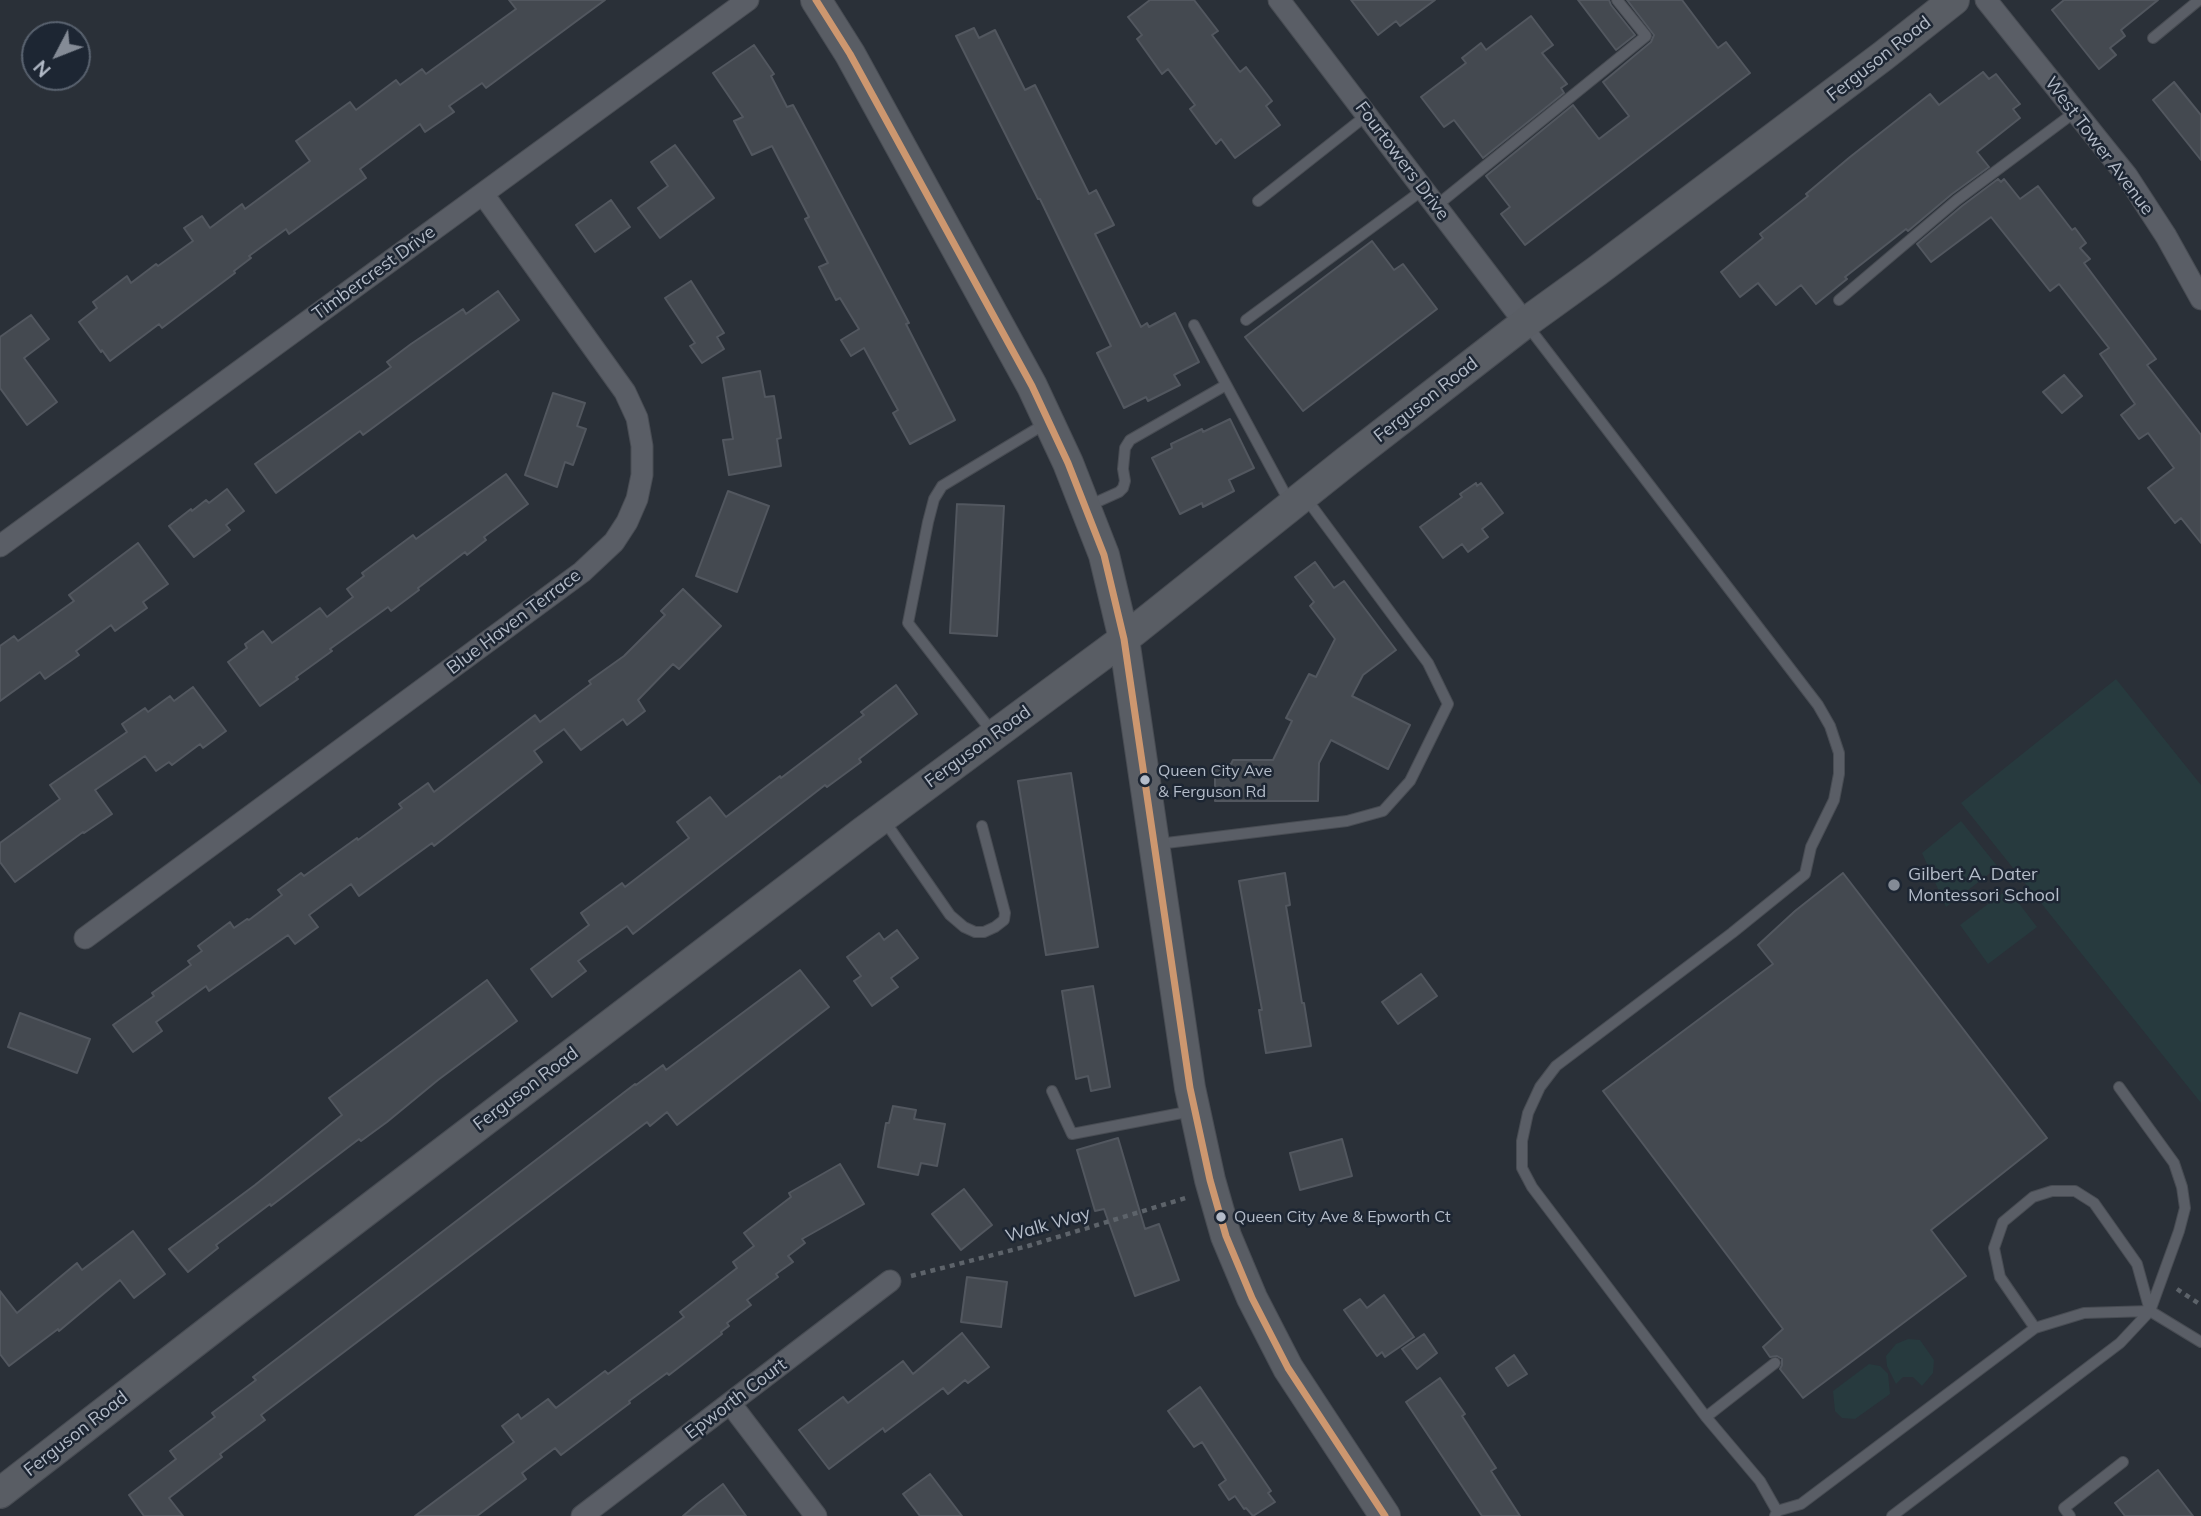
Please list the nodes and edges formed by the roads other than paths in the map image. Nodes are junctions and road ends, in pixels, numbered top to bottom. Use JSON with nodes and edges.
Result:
{"nodes":[{"id":1,"x":748,"y":0,"type":"edge"},
{"id":2,"x":816,"y":0,"type":"edge"},
{"id":3,"x":1279,"y":0,"type":"edge"},
{"id":4,"x":1617,"y":0,"type":"edge"},
{"id":5,"x":1954,"y":0,"type":"edge"},
{"id":6,"x":1986,"y":0,"type":"edge"},
{"id":7,"x":2199,"y":0,"type":"edge"},
{"id":8,"x":2153,"y":38,"type":"dead end"},
{"id":9,"x":2075,"y":111,"type":"junction"},
{"id":10,"x":1367,"y":115,"type":"junction"},
{"id":11,"x":483,"y":194,"type":"junction"},
{"id":12,"x":1430,"y":197,"type":"junction"},
{"id":13,"x":1258,"y":201,"type":"dead end"},
{"id":14,"x":2201,"y":299,"type":"edge"},
{"id":15,"x":1839,"y":300,"type":"dead end"},
{"id":16,"x":1246,"y":320,"type":"dead end"},
{"id":17,"x":1525,"y":323,"type":"junction"},
{"id":18,"x":1194,"y":325,"type":"dead end"},
{"id":19,"x":1226,"y":385,"type":"junction"},
{"id":20,"x":1049,"y":422,"type":"junction"},
{"id":21,"x":1298,"y":501,"type":"junction"},
{"id":22,"x":1086,"y":508,"type":"junction"},
{"id":23,"x":0,"y":546,"type":"edge"},
{"id":24,"x":1124,"y":639,"type":"junction"},
{"id":25,"x":995,"y":735,"type":"junction"},
{"id":26,"x":883,"y":817,"type":"junction"},
{"id":27,"x":982,"y":826,"type":"dead end"},
{"id":28,"x":1155,"y":844,"type":"junction"},
{"id":29,"x":85,"y":938,"type":"dead end"},
{"id":30,"x":2119,"y":1087,"type":"dead end"},
{"id":31,"x":1052,"y":1091,"type":"dead end"},
{"id":32,"x":1195,"y":1111,"type":"junction"},
{"id":33,"x":890,"y":1282,"type":"road end"},
{"id":34,"x":2150,"y":1311,"type":"junction"},
{"id":35,"x":2035,"y":1328,"type":"junction"},
{"id":36,"x":2201,"y":1342,"type":"edge"},
{"id":37,"x":1775,"y":1363,"type":"dead end"},
{"id":38,"x":730,"y":1403,"type":"junction"},
{"id":39,"x":1706,"y":1417,"type":"junction"},
{"id":40,"x":2123,"y":1462,"type":"dead end"},
{"id":41,"x":0,"y":1493,"type":"edge"},
{"id":42,"x":1776,"y":1514,"type":"edge"},
{"id":43,"x":582,"y":1516,"type":"edge"},
{"id":44,"x":816,"y":1516,"type":"edge"},
{"id":45,"x":1385,"y":1516,"type":"edge"},
{"id":46,"x":1892,"y":1516,"type":"edge"},
{"id":47,"x":2070,"y":1516,"type":"edge"}],
"edges":[{"from":1,"to":11,"type":"street","name":"Timbercrest Drive"},
{"from":2,"to":20,"type":"street"},
{"from":3,"to":10,"type":"street","name":"Fourtowers Drive"},
{"from":4,"to":12,"type":"lane"},
{"from":5,"to":17,"type":"street","name":"Ferguson Road"},
{"from":6,"to":9,"type":"street","name":"West Tower Avenue"},
{"from":7,"to":8,"type":"lane"},
{"from":9,"to":14,"type":"street","name":"West Tower Avenue"},
{"from":9,"to":15,"type":"lane"},
{"from":10,"to":12,"type":"street","name":"Fourtowers Drive"},
{"from":10,"to":13,"type":"lane"},
{"from":11,"to":23,"type":"street","name":"Timbercrest Drive"},
{"from":11,"to":29,"type":"street","name":"Blue Haven Terrace"},
{"from":12,"to":16,"type":"lane"},
{"from":12,"to":17,"type":"street","name":"Fourtowers Drive"},
{"from":17,"to":21,"type":"street","name":"Ferguson Road"},
{"from":17,"to":39,"type":"lane"},
{"from":18,"to":19,"type":"lane"},
{"from":19,"to":21,"type":"lane"},
{"from":19,"to":22,"type":"lane"},
{"from":20,"to":22,"type":"street"},
{"from":20,"to":25,"type":"lane"},
{"from":21,"to":24,"type":"street","name":"Ferguson Road"},
{"from":21,"to":28,"type":"lane"},
{"from":22,"to":24,"type":"street"},
{"from":24,"to":25,"type":"street","name":"Ferguson Road"},
{"from":24,"to":28,"type":"street"},
{"from":25,"to":26,"type":"street","name":"Ferguson Road"},
{"from":26,"to":27,"type":"lane"},
{"from":26,"to":41,"type":"street","name":"Ferguson Road"},
{"from":28,"to":32,"type":"street"},
{"from":30,"to":34,"type":"lane"},
{"from":31,"to":32,"type":"lane"},
{"from":32,"to":45,"type":"street"},
{"from":33,"to":38,"type":"street","name":"Epworth Court"},
{"from":34,"to":35,"type":"lane"},
{"from":34,"to":35,"type":"lane"},
{"from":34,"to":36,"type":"lane"},
{"from":34,"to":46,"type":"lane"},
{"from":35,"to":42,"type":"lane"},
{"from":37,"to":39,"type":"lane"},
{"from":38,"to":43,"type":"street","name":"Epworth Court"},
{"from":38,"to":44,"type":"street"},
{"from":39,"to":42,"type":"lane"},
{"from":40,"to":47,"type":"lane"}]}
